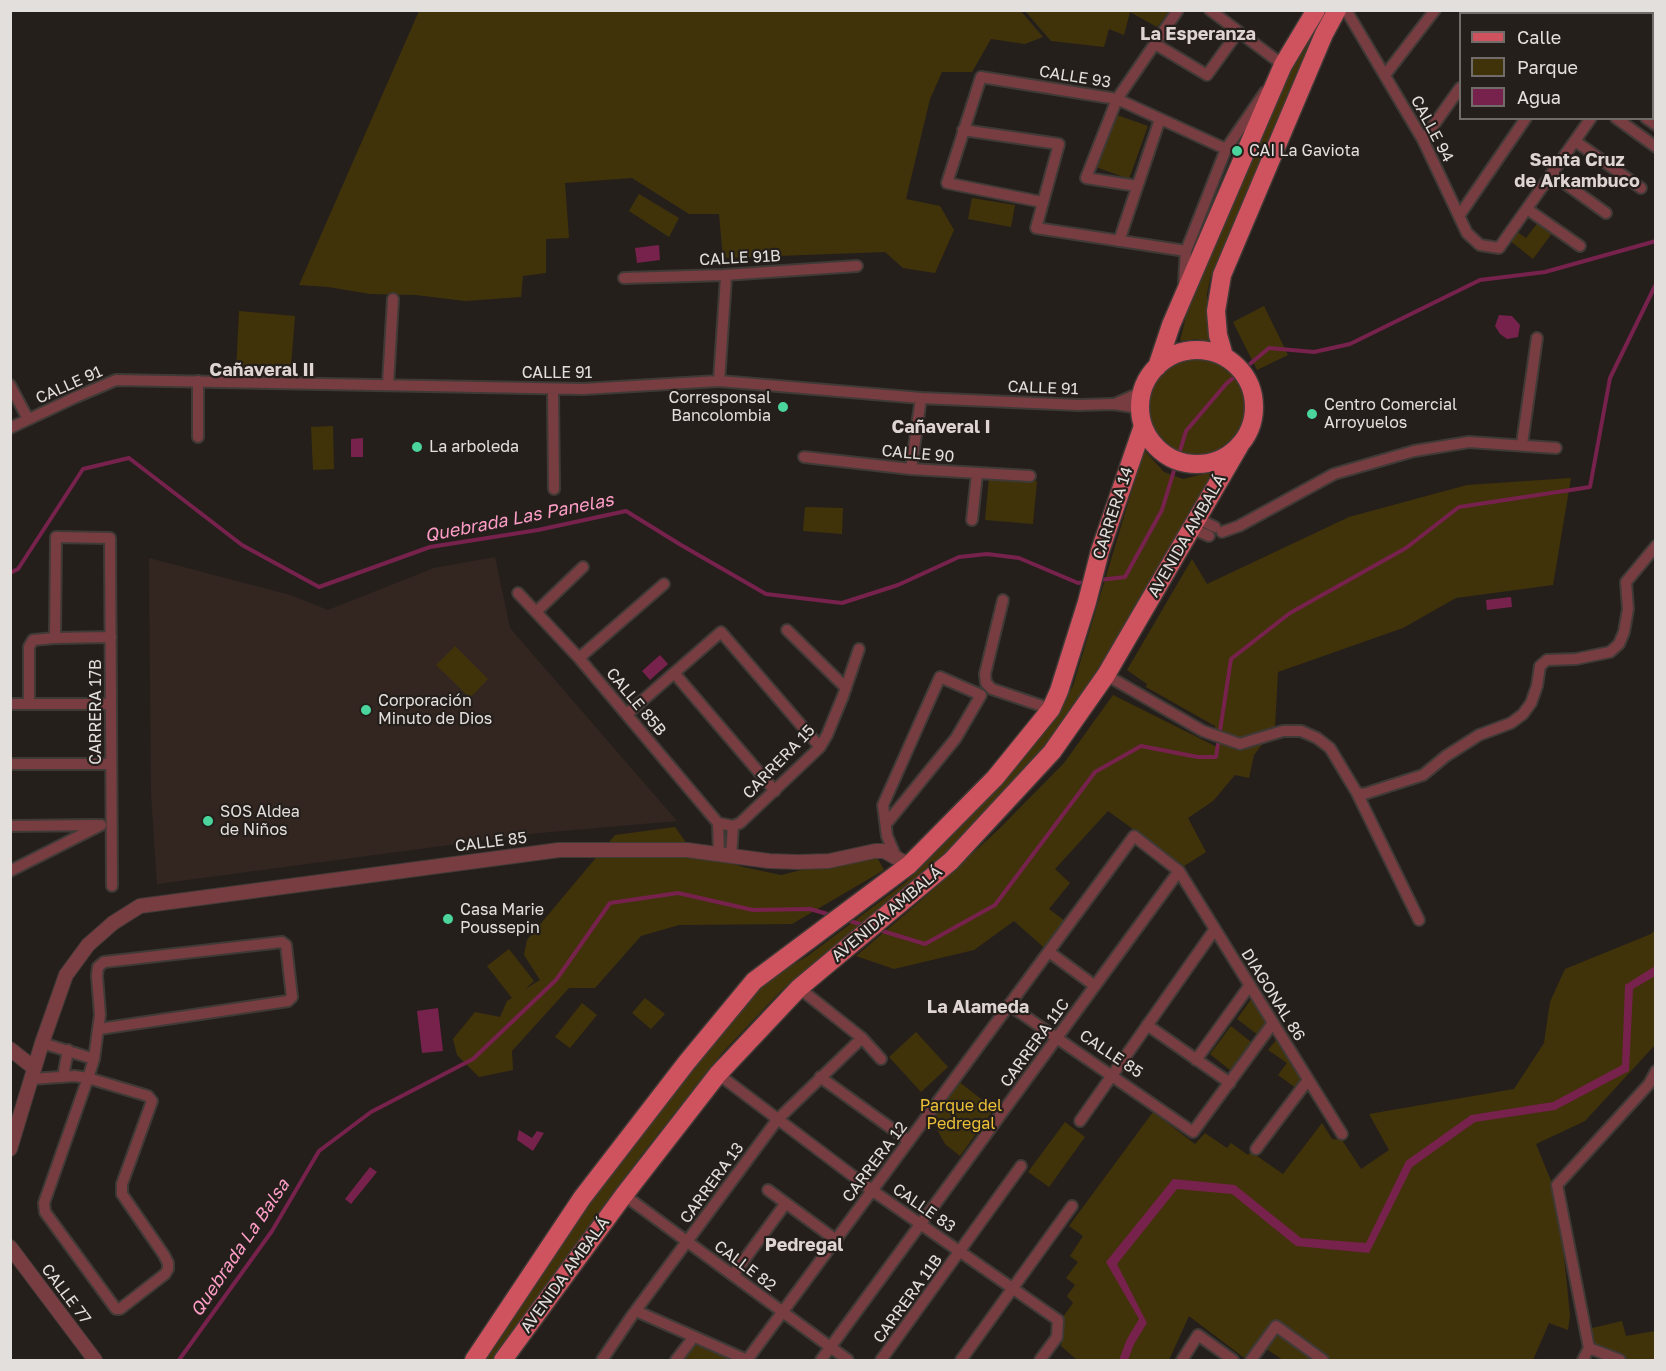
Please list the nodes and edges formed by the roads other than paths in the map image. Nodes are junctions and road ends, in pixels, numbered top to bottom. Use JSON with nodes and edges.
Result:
{"nodes":[{"id":1,"x":1178,"y":10,"type":"edge"},
{"id":2,"x":1210,"y":10,"type":"edge"},
{"id":3,"x":1337,"y":10,"type":"edge"},
{"id":4,"x":1346,"y":10,"type":"edge"},
{"id":5,"x":1435,"y":10,"type":"edge"},
{"id":6,"x":1506,"y":10,"type":"edge"},
{"id":7,"x":1312,"y":12,"type":"edge"},
{"id":8,"x":1512,"y":12,"type":"edge"},
{"id":9,"x":1238,"y":32,"type":"junction"},
{"id":10,"x":1155,"y":44,"type":"junction"},
{"id":11,"x":1283,"y":65,"type":"junction"},
{"id":12,"x":1385,"y":75,"type":"junction"},
{"id":13,"x":1459,"y":91,"type":"edge"},
{"id":14,"x":1117,"y":99,"type":"junction"},
{"id":15,"x":1161,"y":119,"type":"junction"},
{"id":16,"x":1525,"y":120,"type":"edge"},
{"id":17,"x":1590,"y":120,"type":"edge"},
{"id":18,"x":1619,"y":120,"type":"edge"},
{"id":19,"x":963,"y":130,"type":"junction"},
{"id":20,"x":1424,"y":140,"type":"junction"},
{"id":21,"x":1575,"y":141,"type":"junction"},
{"id":22,"x":1656,"y":147,"type":"edge"},
{"id":23,"x":1226,"y":149,"type":"junction"},
{"id":24,"x":1552,"y":174,"type":"junction"},
{"id":25,"x":1137,"y":186,"type":"junction"},
{"id":26,"x":1641,"y":188,"type":"dead end"},
{"id":27,"x":1042,"y":202,"type":"junction"},
{"id":28,"x":1527,"y":209,"type":"junction"},
{"id":29,"x":1606,"y":213,"type":"dead end"},
{"id":30,"x":1459,"y":216,"type":"junction"},
{"id":31,"x":1119,"y":241,"type":"junction"},
{"id":32,"x":1580,"y":246,"type":"dead end"},
{"id":33,"x":1186,"y":251,"type":"junction"},
{"id":34,"x":856,"y":266,"type":"dead end"},
{"id":35,"x":724,"y":275,"type":"junction"},
{"id":36,"x":624,"y":278,"type":"dead end"},
{"id":37,"x":1184,"y":297,"type":"junction"},
{"id":38,"x":393,"y":299,"type":"dead end"},
{"id":39,"x":1537,"y":338,"type":"dead end"},
{"id":40,"x":1229,"y":359,"type":"junction"},
{"id":41,"x":1157,"y":367,"type":"junction"},
{"id":42,"x":198,"y":381,"type":"junction"},
{"id":43,"x":719,"y":381,"type":"junction"},
{"id":44,"x":388,"y":384,"type":"junction"},
{"id":45,"x":10,"y":385,"type":"edge"},
{"id":46,"x":553,"y":389,"type":"junction"},
{"id":47,"x":921,"y":398,"type":"junction"},
{"id":48,"x":1113,"y":404,"type":"junction"},
{"id":49,"x":1142,"y":408,"type":"junction"},
{"id":50,"x":28,"y":419,"type":"junction"},
{"id":51,"x":10,"y":428,"type":"edge"},
{"id":52,"x":198,"y":437,"type":"dead end"},
{"id":53,"x":1522,"y":444,"type":"junction"},
{"id":54,"x":1240,"y":445,"type":"junction"},
{"id":55,"x":1556,"y":448,"type":"dead end"},
{"id":56,"x":804,"y":457,"type":"dead end"},
{"id":57,"x":911,"y":469,"type":"junction"},
{"id":58,"x":977,"y":474,"type":"junction"},
{"id":59,"x":1030,"y":476,"type":"dead end"},
{"id":60,"x":554,"y":489,"type":"dead end"},
{"id":61,"x":972,"y":520,"type":"dead end"},
{"id":62,"x":1194,"y":523,"type":"junction"},
{"id":63,"x":1656,"y":546,"type":"edge"},
{"id":64,"x":583,"y":567,"type":"dead end"},
{"id":65,"x":664,"y":584,"type":"dead end"},
{"id":66,"x":518,"y":593,"type":"dead end"},
{"id":67,"x":1003,"y":600,"type":"dead end"},
{"id":68,"x":1087,"y":602,"type":"joint"},
{"id":69,"x":537,"y":611,"type":"junction"},
{"id":70,"x":787,"y":630,"type":"dead end"},
{"id":71,"x":111,"y":637,"type":"junction"},
{"id":72,"x":55,"y":638,"type":"junction"},
{"id":73,"x":859,"y":649,"type":"dead end"},
{"id":74,"x":579,"y":658,"type":"junction"},
{"id":75,"x":675,"y":674,"type":"junction"},
{"id":76,"x":1106,"y":675,"type":"junction"},
{"id":77,"x":846,"y":688,"type":"junction"},
{"id":78,"x":10,"y":704,"type":"edge"},
{"id":79,"x":29,"y":704,"type":"junction"},
{"id":80,"x":111,"y":704,"type":"junction"},
{"id":81,"x":1051,"y":709,"type":"junction"},
{"id":82,"x":627,"y":714,"type":"junction"},
{"id":83,"x":820,"y":747,"type":"junction"},
{"id":84,"x":10,"y":764,"type":"edge"},
{"id":85,"x":111,"y":764,"type":"junction"},
{"id":86,"x":775,"y":791,"type":"junction"},
{"id":87,"x":1356,"y":793,"type":"junction"},
{"id":88,"x":718,"y":823,"type":"junction"},
{"id":89,"x":106,"y":825,"type":"junction"},
{"id":90,"x":10,"y":826,"type":"edge"},
{"id":91,"x":733,"y":826,"type":"junction"},
{"id":92,"x":886,"y":830,"type":"junction"},
{"id":93,"x":725,"y":855,"type":"junction"},
{"id":94,"x":902,"y":861,"type":"junction"},
{"id":95,"x":10,"y":871,"type":"edge"},
{"id":96,"x":1179,"y":871,"type":"junction"},
{"id":97,"x":112,"y":886,"type":"dead end"},
{"id":98,"x":1419,"y":920,"type":"dead end"},
{"id":99,"x":1215,"y":929,"type":"junction"},
{"id":100,"x":1049,"y":952,"type":"junction"},
{"id":101,"x":1095,"y":986,"type":"junction"},
{"id":102,"x":1250,"y":986,"type":"junction"},
{"id":103,"x":799,"y":988,"type":"junction"},
{"id":104,"x":1009,"y":1005,"type":"junction"},
{"id":105,"x":1274,"y":1023,"type":"junction"},
{"id":106,"x":1147,"y":1025,"type":"junction"},
{"id":107,"x":99,"y":1029,"type":"junction"},
{"id":108,"x":862,"y":1038,"type":"junction"},
{"id":109,"x":1058,"y":1038,"type":"junction"},
{"id":110,"x":42,"y":1043,"type":"junction"},
{"id":111,"x":10,"y":1049,"type":"edge"},
{"id":112,"x":68,"y":1050,"type":"junction"},
{"id":113,"x":94,"y":1059,"type":"junction"},
{"id":114,"x":881,"y":1059,"type":"dead end"},
{"id":115,"x":1196,"y":1060,"type":"junction"},
{"id":116,"x":1656,"y":1071,"type":"edge"},
{"id":117,"x":33,"y":1074,"type":"junction"},
{"id":118,"x":718,"y":1074,"type":"junction"},
{"id":119,"x":1112,"y":1075,"type":"junction"},
{"id":120,"x":63,"y":1077,"type":"junction"},
{"id":121,"x":820,"y":1077,"type":"junction"},
{"id":122,"x":88,"y":1078,"type":"junction"},
{"id":123,"x":1308,"y":1080,"type":"junction"},
{"id":124,"x":1230,"y":1083,"type":"junction"},
{"id":125,"x":777,"y":1120,"type":"junction"},
{"id":126,"x":1080,"y":1121,"type":"dead end"},
{"id":127,"x":1342,"y":1134,"type":"dead end"},
{"id":128,"x":909,"y":1141,"type":"junction"},
{"id":129,"x":10,"y":1149,"type":"edge"},
{"id":130,"x":1256,"y":1149,"type":"dead end"},
{"id":131,"x":1021,"y":1166,"type":"dead end"},
{"id":132,"x":768,"y":1190,"type":"dead end"},
{"id":133,"x":873,"y":1191,"type":"junction"},
{"id":134,"x":624,"y":1195,"type":"junction"},
{"id":135,"x":786,"y":1203,"type":"junction"},
{"id":136,"x":1072,"y":1206,"type":"dead end"},
{"id":137,"x":920,"y":1225,"type":"junction"},
{"id":138,"x":836,"y":1240,"type":"junction"},
{"id":139,"x":688,"y":1242,"type":"junction"},
{"id":140,"x":10,"y":1247,"type":"edge"},
{"id":141,"x":961,"y":1252,"type":"junction"},
{"id":142,"x":733,"y":1275,"type":"junction"},
{"id":143,"x":1013,"y":1288,"type":"junction"},
{"id":144,"x":636,"y":1311,"type":"junction"},
{"id":145,"x":783,"y":1312,"type":"junction"},
{"id":146,"x":690,"y":1342,"type":"dead end"},
{"id":147,"x":831,"y":1348,"type":"junction"},
{"id":148,"x":1588,"y":1348,"type":"junction"},
{"id":149,"x":94,"y":1360,"type":"edge"},
{"id":150,"x":474,"y":1360,"type":"edge"},
{"id":151,"x":503,"y":1360,"type":"edge"},
{"id":152,"x":602,"y":1360,"type":"edge"},
{"id":153,"x":676,"y":1360,"type":"edge"},
{"id":154,"x":747,"y":1360,"type":"edge"},
{"id":155,"x":821,"y":1360,"type":"edge"},
{"id":156,"x":848,"y":1360,"type":"edge"},
{"id":157,"x":881,"y":1360,"type":"edge"},
{"id":158,"x":961,"y":1360,"type":"edge"},
{"id":159,"x":1040,"y":1360,"type":"edge"},
{"id":160,"x":1182,"y":1360,"type":"edge"},
{"id":161,"x":1233,"y":1360,"type":"edge"},
{"id":162,"x":1251,"y":1360,"type":"edge"},
{"id":163,"x":1323,"y":1360,"type":"edge"},
{"id":164,"x":1583,"y":1360,"type":"edge"},
{"id":165,"x":1620,"y":1360,"type":"edge"}],
"edges":[{"from":1,"to":10,"type":"street"},
{"from":2,"to":9,"type":"street"},
{"from":3,"to":40,"type":"main road"},
{"from":4,"to":12,"type":"street","name":"CALLE 94"},
{"from":5,"to":12,"type":"street"},
{"from":6,"to":8,"type":"street"},
{"from":7,"to":11,"type":"main road"},
{"from":9,"to":10,"type":"street"},
{"from":9,"to":11,"type":"street"},
{"from":10,"to":14,"type":"street"},
{"from":11,"to":23,"type":"street"},
{"from":11,"to":37,"type":"main road"},
{"from":12,"to":20,"type":"street","name":"CALLE 94"},
{"from":13,"to":20,"type":"street"},
{"from":14,"to":15,"type":"street","name":"CALLE 93"},
{"from":14,"to":19,"type":"street","name":"CALLE 93"},
{"from":14,"to":25,"type":"street"},
{"from":15,"to":23,"type":"street","name":"CALLE 93"},
{"from":15,"to":25,"type":"street"},
{"from":16,"to":30,"type":"street"},
{"from":17,"to":21,"type":"street"},
{"from":18,"to":22,"type":"street"},
{"from":19,"to":27,"type":"street"},
{"from":19,"to":27,"type":"street"},
{"from":20,"to":30,"type":"street","name":"CALLE 94"},
{"from":21,"to":24,"type":"street"},
{"from":21,"to":26,"type":"street"},
{"from":23,"to":33,"type":"street"},
{"from":24,"to":28,"type":"street"},
{"from":24,"to":29,"type":"street"},
{"from":25,"to":31,"type":"street"},
{"from":27,"to":31,"type":"street"},
{"from":28,"to":30,"type":"street","name":"CALLE 94"},
{"from":28,"to":32,"type":"street"},
{"from":31,"to":33,"type":"street"},
{"from":33,"to":37,"type":"street"},
{"from":34,"to":35,"type":"street","name":"CALLE 91B"},
{"from":35,"to":36,"type":"street","name":"CALLE 91B"},
{"from":35,"to":43,"type":"street"},
{"from":37,"to":41,"type":"main road"},
{"from":38,"to":44,"type":"street"},
{"from":39,"to":53,"type":"street"},
{"from":40,"to":41,"type":"main road"},
{"from":40,"to":54,"type":"main road"},
{"from":41,"to":49,"type":"main road"},
{"from":42,"to":44,"type":"street","name":"CALLE 91"},
{"from":42,"to":50,"type":"street","name":"CALLE 91"},
{"from":42,"to":52,"type":"street"},
{"from":43,"to":46,"type":"street","name":"CALLE 91"},
{"from":43,"to":47,"type":"street","name":"CALLE 91"},
{"from":44,"to":46,"type":"street","name":"CALLE 91"},
{"from":45,"to":50,"type":"street"},
{"from":46,"to":60,"type":"street"},
{"from":47,"to":48,"type":"street","name":"CALLE 91"},
{"from":47,"to":57,"type":"street"},
{"from":48,"to":49,"type":"street"},
{"from":48,"to":49,"type":"street"},
{"from":49,"to":54,"type":"main road"},
{"from":49,"to":68,"type":"main road","name":"CARRERA 14"},
{"from":50,"to":51,"type":"street","name":"CALLE 91"},
{"from":53,"to":55,"type":"street"},
{"from":53,"to":62,"type":"street"},
{"from":54,"to":62,"type":"main road","name":"AVENIDA AMBALÁ"},
{"from":56,"to":57,"type":"street","name":"CALLE 90"},
{"from":57,"to":58,"type":"street","name":"CALLE 90"},
{"from":58,"to":59,"type":"street","name":"CALLE 90"},
{"from":58,"to":61,"type":"street"},
{"from":62,"to":76,"type":"main road","name":"AVENIDA AMBALÁ"},
{"from":63,"to":87,"type":"street"},
{"from":64,"to":69,"type":"street"},
{"from":65,"to":74,"type":"street"},
{"from":66,"to":69,"type":"street","name":"CALLE 85B"},
{"from":67,"to":81,"type":"street"},
{"from":68,"to":81,"type":"main road","name":"AVENIDA AMBALÁ"},
{"from":69,"to":74,"type":"street","name":"CALLE 85B"},
{"from":70,"to":77,"type":"street"},
{"from":71,"to":72,"type":"street"},
{"from":71,"to":72,"type":"street","name":"CARRERA 17B"},
{"from":71,"to":80,"type":"street","name":"CARRERA 17B"},
{"from":72,"to":79,"type":"street"},
{"from":73,"to":77,"type":"street","name":"CARRERA 15"},
{"from":74,"to":82,"type":"street","name":"CALLE 85B"},
{"from":75,"to":82,"type":"street"},
{"from":75,"to":83,"type":"street"},
{"from":75,"to":86,"type":"street"},
{"from":76,"to":87,"type":"street"},
{"from":76,"to":103,"type":"main road","name":"AVENIDA AMBALÁ"},
{"from":77,"to":83,"type":"street","name":"CARRERA 15"},
{"from":78,"to":79,"type":"street"},
{"from":79,"to":80,"type":"street"},
{"from":80,"to":85,"type":"street","name":"CARRERA 17B"},
{"from":81,"to":94,"type":"main road","name":"AVENIDA AMBALÁ"},
{"from":82,"to":88,"type":"street","name":"CALLE 85B"},
{"from":83,"to":86,"type":"street","name":"CARRERA 15"},
{"from":84,"to":85,"type":"street"},
{"from":85,"to":89,"type":"street","name":"CARRERA 17B"},
{"from":86,"to":91,"type":"street","name":"CARRERA 15"},
{"from":87,"to":98,"type":"street"},
{"from":88,"to":91,"type":"street"},
{"from":88,"to":93,"type":"street"},
{"from":89,"to":90,"type":"street"},
{"from":89,"to":95,"type":"street"},
{"from":89,"to":97,"type":"street","name":"CARRERA 17B"},
{"from":91,"to":93,"type":"street"},
{"from":92,"to":92,"type":"street"},
{"from":92,"to":94,"type":"street"},
{"from":93,"to":94,"type":"street","name":"CALLE 85"},
{"from":93,"to":110,"type":"street","name":"CALLE 85"},
{"from":94,"to":150,"type":"main road","name":"AVENIDA AMBALÁ"},
{"from":96,"to":99,"type":"street","name":"DIAGONAL 86"},
{"from":96,"to":100,"type":"street","name":"CARRERA 12"},
{"from":96,"to":101,"type":"street","name":"CARRERA 11C"},
{"from":99,"to":102,"type":"street","name":"DIAGONAL 86"},
{"from":99,"to":106,"type":"street"},
{"from":100,"to":101,"type":"street"},
{"from":100,"to":104,"type":"street","name":"CARRERA 12"},
{"from":101,"to":109,"type":"street","name":"CARRERA 11C"},
{"from":102,"to":105,"type":"street","name":"DIAGONAL 86"},
{"from":102,"to":115,"type":"street"},
{"from":103,"to":108,"type":"street"},
{"from":103,"to":118,"type":"main road","name":"AVENIDA AMBALÁ"},
{"from":104,"to":109,"type":"street","name":"CALLE 85"},
{"from":104,"to":128,"type":"street","name":"CARRERA 12"},
{"from":105,"to":123,"type":"street","name":"DIAGONAL 86"},
{"from":105,"to":124,"type":"street"},
{"from":106,"to":115,"type":"street"},
{"from":106,"to":119,"type":"street"},
{"from":107,"to":107,"type":"street"},
{"from":107,"to":113,"type":"street"},
{"from":108,"to":114,"type":"street"},
{"from":108,"to":121,"type":"street","name":"CARRERA 13"},
{"from":109,"to":119,"type":"street","name":"CALLE 85"},
{"from":109,"to":137,"type":"street","name":"CARRERA 11C"},
{"from":110,"to":112,"type":"street"},
{"from":110,"to":117,"type":"street","name":"CALLE 85"},
{"from":111,"to":117,"type":"street"},
{"from":112,"to":113,"type":"street"},
{"from":112,"to":120,"type":"street"},
{"from":113,"to":122,"type":"street"},
{"from":115,"to":124,"type":"street"},
{"from":116,"to":148,"type":"street"},
{"from":117,"to":120,"type":"street"},
{"from":117,"to":129,"type":"street","name":"CALLE 85"},
{"from":118,"to":125,"type":"street","name":"CALLE 83"},
{"from":118,"to":134,"type":"main road","name":"AVENIDA AMBALÁ"},
{"from":119,"to":124,"type":"street","name":"CALLE 85"},
{"from":119,"to":126,"type":"street"},
{"from":120,"to":122,"type":"street"},
{"from":121,"to":125,"type":"street","name":"CARRERA 13"},
{"from":121,"to":128,"type":"street"},
{"from":122,"to":122,"type":"street"},
{"from":123,"to":127,"type":"street","name":"DIAGONAL 86"},
{"from":123,"to":130,"type":"street"},
{"from":125,"to":133,"type":"street","name":"CALLE 83"},
{"from":125,"to":139,"type":"street","name":"CARRERA 13"},
{"from":128,"to":133,"type":"street","name":"CARRERA 12"},
{"from":131,"to":141,"type":"street","name":"CARRERA 11B"},
{"from":132,"to":135,"type":"street"},
{"from":133,"to":137,"type":"street","name":"CALLE 83"},
{"from":133,"to":138,"type":"street","name":"CARRERA 12"},
{"from":134,"to":139,"type":"street","name":"CALLE 82"},
{"from":134,"to":151,"type":"main road","name":"AVENIDA AMBALÁ"},
{"from":135,"to":138,"type":"street"},
{"from":135,"to":142,"type":"street"},
{"from":136,"to":143,"type":"street"},
{"from":137,"to":141,"type":"street","name":"CALLE 83"},
{"from":137,"to":147,"type":"street","name":"CARRERA 11C"},
{"from":138,"to":145,"type":"street","name":"CARRERA 12"},
{"from":139,"to":142,"type":"street","name":"CALLE 82"},
{"from":139,"to":144,"type":"street","name":"CARRERA 13"},
{"from":140,"to":149,"type":"street","name":"CALLE 77"},
{"from":141,"to":143,"type":"street","name":"CALLE 83"},
{"from":141,"to":157,"type":"street","name":"CARRERA 11B"},
{"from":142,"to":145,"type":"street","name":"CALLE 82"},
{"from":143,"to":158,"type":"street"},
{"from":143,"to":159,"type":"street","name":"CALLE 83"},
{"from":144,"to":152,"type":"street","name":"CARRERA 13"},
{"from":144,"to":154,"type":"street"},
{"from":145,"to":147,"type":"street","name":"CALLE 82"},
{"from":145,"to":154,"type":"street","name":"CARRERA 12"},
{"from":146,"to":153,"type":"street"},
{"from":147,"to":155,"type":"street","name":"CARRERA 11C"},
{"from":147,"to":156,"type":"street","name":"CALLE 82"},
{"from":148,"to":164,"type":"street"},
{"from":148,"to":165,"type":"street"},
{"from":160,"to":161,"type":"street"},
{"from":162,"to":163,"type":"street"}]}
